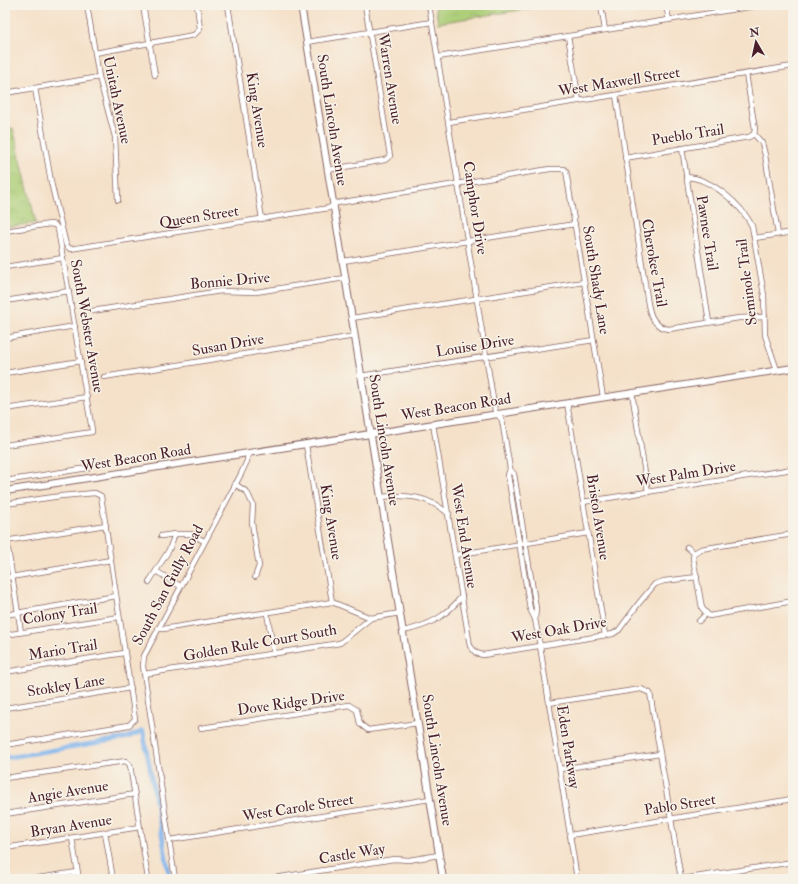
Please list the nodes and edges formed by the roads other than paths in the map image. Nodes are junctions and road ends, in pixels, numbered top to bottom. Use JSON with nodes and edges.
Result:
{"nodes":[{"id":1,"x":87,"y":5,"type":"edge"},
{"id":2,"x":143,"y":5,"type":"edge"},
{"id":3,"x":196,"y":5,"type":"edge"},
{"id":4,"x":228,"y":5,"type":"edge"},
{"id":5,"x":300,"y":5,"type":"edge"},
{"id":6,"x":365,"y":5,"type":"edge"},
{"id":7,"x":429,"y":5,"type":"edge"},
{"id":8,"x":601,"y":5,"type":"edge"},
{"id":9,"x":666,"y":5,"type":"edge"},
{"id":10,"x":761,"y":5,"type":"edge"},
{"id":11,"x":727,"y":8,"type":"edge"},
{"id":12,"x":669,"y":20,"type":"junction"},
{"id":13,"x":432,"y":22,"type":"junction"},
{"id":14,"x":605,"y":30,"type":"junction"},
{"id":15,"x":370,"y":32,"type":"junction"},
{"id":16,"x":568,"y":36,"type":"junction"},
{"id":17,"x":149,"y":42,"type":"junction"},
{"id":18,"x":307,"y":42,"type":"junction"},
{"id":19,"x":95,"y":53,"type":"junction"},
{"id":20,"x":438,"y":57,"type":"junction"},
{"id":21,"x":793,"y":66,"type":"edge"},
{"id":22,"x":746,"y":74,"type":"junction"},
{"id":23,"x":155,"y":75,"type":"dead end"},
{"id":24,"x":98,"y":77,"type":"junction"},
{"id":25,"x":35,"y":88,"type":"junction"},
{"id":26,"x":5,"y":93,"type":"edge"},
{"id":27,"x":616,"y":95,"type":"junction"},
{"id":28,"x":579,"y":101,"type":"junction"},
{"id":29,"x":448,"y":122,"type":"junction"},
{"id":30,"x":754,"y":134,"type":"junction"},
{"id":31,"x":682,"y":148,"type":"junction"},
{"id":32,"x":625,"y":158,"type":"junction"},
{"id":33,"x":564,"y":168,"type":"joint"},
{"id":34,"x":327,"y":170,"type":"junction"},
{"id":35,"x":686,"y":177,"type":"junction"},
{"id":36,"x":458,"y":184,"type":"junction"},
{"id":37,"x":118,"y":200,"type":"dead end"},
{"id":38,"x":333,"y":206,"type":"junction"},
{"id":39,"x":262,"y":219,"type":"junction"},
{"id":40,"x":575,"y":224,"type":"junction"},
{"id":41,"x":5,"y":231,"type":"edge"},
{"id":42,"x":793,"y":232,"type":"edge"},
{"id":43,"x":778,"y":234,"type":"junction"},
{"id":44,"x":755,"y":238,"type":"junction"},
{"id":45,"x":468,"y":241,"type":"junction"},
{"id":46,"x":63,"y":258,"type":"junction"},
{"id":47,"x":343,"y":261,"type":"junction"},
{"id":48,"x":5,"y":267,"type":"edge"},
{"id":49,"x":345,"y":278,"type":"junction"},
{"id":50,"x":584,"y":282,"type":"junction"},
{"id":51,"x":69,"y":291,"type":"junction"},
{"id":52,"x":477,"y":299,"type":"junction"},
{"id":53,"x":5,"y":301,"type":"edge"},
{"id":54,"x":92,"y":311,"type":"dead end"},
{"id":55,"x":765,"y":317,"type":"junction"},
{"id":56,"x":352,"y":318,"type":"junction"},
{"id":57,"x":709,"y":322,"type":"junction"},
{"id":58,"x":75,"y":326,"type":"junction"},
{"id":59,"x":355,"y":336,"type":"junction"},
{"id":60,"x":5,"y":338,"type":"edge"},
{"id":61,"x":594,"y":340,"type":"junction"},
{"id":62,"x":486,"y":357,"type":"junction"},
{"id":63,"x":81,"y":361,"type":"junction"},
{"id":64,"x":793,"y":368,"type":"edge"},
{"id":65,"x":777,"y":370,"type":"junction"},
{"id":66,"x":5,"y":374,"type":"edge"},
{"id":67,"x":360,"y":376,"type":"junction"},
{"id":68,"x":104,"y":377,"type":"dead end"},
{"id":69,"x":632,"y":393,"type":"junction"},
{"id":70,"x":87,"y":397,"type":"junction"},
{"id":71,"x":603,"y":397,"type":"junction"},
{"id":72,"x":567,"y":403,"type":"junction"},
{"id":73,"x":5,"y":409,"type":"edge"},
{"id":74,"x":498,"y":414,"type":"junction"},
{"id":75,"x":433,"y":424,"type":"junction"},
{"id":76,"x":371,"y":434,"type":"junction"},
{"id":77,"x":5,"y":445,"type":"edge"},
{"id":78,"x":306,"y":445,"type":"junction"},
{"id":79,"x":248,"y":453,"type":"junction"},
{"id":80,"x":88,"y":468,"type":"dead end"},
{"id":81,"x":793,"y":469,"type":"edge"},
{"id":82,"x":5,"y":480,"type":"edge"},
{"id":83,"x":235,"y":484,"type":"junction"},
{"id":84,"x":5,"y":491,"type":"edge"},
{"id":85,"x":648,"y":492,"type":"junction"},
{"id":86,"x":381,"y":497,"type":"junction"},
{"id":87,"x":583,"y":502,"type":"junction"},
{"id":88,"x":5,"y":504,"type":"edge"},
{"id":89,"x":449,"y":514,"type":"junction"},
{"id":90,"x":106,"y":525,"type":"junction"},
{"id":91,"x":5,"y":530,"type":"edge"},
{"id":92,"x":175,"y":534,"type":"junction"},
{"id":93,"x":588,"y":534,"type":"junction"},
{"id":94,"x":793,"y":534,"type":"edge"},
{"id":95,"x":162,"y":536,"type":"dead end"},
{"id":96,"x":6,"y":540,"type":"edge"},
{"id":97,"x":204,"y":541,"type":"junction"},
{"id":98,"x":523,"y":544,"type":"junction"},
{"id":99,"x":687,"y":546,"type":"dead end"},
{"id":100,"x":694,"y":552,"type":"junction"},
{"id":101,"x":455,"y":554,"type":"junction"},
{"id":102,"x":111,"y":560,"type":"junction"},
{"id":103,"x":156,"y":571,"type":"junction"},
{"id":104,"x":13,"y":577,"type":"junction"},
{"id":105,"x":255,"y":577,"type":"dead end"},
{"id":106,"x":697,"y":577,"type":"junction"},
{"id":107,"x":5,"y":578,"type":"edge"},
{"id":108,"x":149,"y":582,"type":"dead end"},
{"id":109,"x":180,"y":586,"type":"junction"},
{"id":110,"x":116,"y":596,"type":"junction"},
{"id":111,"x":462,"y":596,"type":"junction"},
{"id":112,"x":332,"y":602,"type":"junction"},
{"id":113,"x":793,"y":602,"type":"edge"},
{"id":114,"x":267,"y":612,"type":"junction"},
{"id":115,"x":18,"y":613,"type":"junction"},
{"id":116,"x":400,"y":613,"type":"junction"},
{"id":117,"x":706,"y":614,"type":"junction"},
{"id":118,"x":5,"y":615,"type":"edge"},
{"id":119,"x":119,"y":617,"type":"junction"},
{"id":120,"x":371,"y":618,"type":"junction"},
{"id":121,"x":699,"y":621,"type":"dead end"},
{"id":122,"x":158,"y":628,"type":"junction"},
{"id":123,"x":403,"y":631,"type":"junction"},
{"id":124,"x":21,"y":632,"type":"junction"},
{"id":125,"x":5,"y":635,"type":"edge"},
{"id":126,"x":605,"y":635,"type":"junction"},
{"id":127,"x":540,"y":646,"type":"junction"},
{"id":128,"x":473,"y":651,"type":"joint"},
{"id":129,"x":124,"y":653,"type":"junction"},
{"id":130,"x":274,"y":654,"type":"junction"},
{"id":131,"x":5,"y":672,"type":"edge"},
{"id":132,"x":144,"y":674,"type":"junction"},
{"id":133,"x":131,"y":688,"type":"junction"},
{"id":134,"x":549,"y":703,"type":"junction"},
{"id":135,"x":5,"y":708,"type":"edge"},
{"id":136,"x":418,"y":722,"type":"junction"},
{"id":137,"x":201,"y":728,"type":"dead end"},
{"id":138,"x":5,"y":745,"type":"edge"},
{"id":139,"x":660,"y":754,"type":"junction"},
{"id":140,"x":560,"y":769,"type":"junction"},
{"id":141,"x":5,"y":778,"type":"edge"},
{"id":142,"x":135,"y":794,"type":"junction"},
{"id":143,"x":430,"y":799,"type":"junction"},
{"id":144,"x":793,"y":799,"type":"edge"},
{"id":145,"x":5,"y":814,"type":"edge"},
{"id":146,"x":671,"y":818,"type":"junction"},
{"id":147,"x":140,"y":827,"type":"junction"},
{"id":148,"x":5,"y":833,"type":"edge"},
{"id":149,"x":105,"y":833,"type":"junction"},
{"id":150,"x":570,"y":835,"type":"junction"},
{"id":151,"x":72,"y":838,"type":"junction"},
{"id":152,"x":170,"y":840,"type":"junction"},
{"id":153,"x":6,"y":848,"type":"edge"},
{"id":154,"x":439,"y":855,"type":"junction"},
{"id":155,"x":793,"y":862,"type":"edge"},
{"id":156,"x":78,"y":872,"type":"junction"},
{"id":157,"x":32,"y":879,"type":"edge"},
{"id":158,"x":79,"y":879,"type":"edge"},
{"id":159,"x":113,"y":879,"type":"edge"},
{"id":160,"x":148,"y":879,"type":"edge"},
{"id":161,"x":175,"y":879,"type":"edge"},
{"id":162,"x":268,"y":879,"type":"edge"},
{"id":163,"x":443,"y":879,"type":"edge"},
{"id":164,"x":577,"y":879,"type":"edge"},
{"id":165,"x":681,"y":879,"type":"edge"}],
"edges":[{"from":1,"to":19,"type":"street","name":"Unitah Avenue"},
{"from":2,"to":17,"type":"street"},
{"from":3,"to":17,"type":"street"},
{"from":4,"to":39,"type":"street","name":"King Avenue"},
{"from":5,"to":18,"type":"street","name":"South Lincoln Avenue"},
{"from":6,"to":15,"type":"street","name":"Warren Avenue"},
{"from":7,"to":13,"type":"street","name":"Camphor Drive"},
{"from":8,"to":14,"type":"street"},
{"from":9,"to":12,"type":"street"},
{"from":10,"to":11,"type":"street"},
{"from":11,"to":12,"type":"street"},
{"from":12,"to":14,"type":"street"},
{"from":13,"to":15,"type":"street"},
{"from":13,"to":20,"type":"street","name":"Camphor Drive"},
{"from":14,"to":16,"type":"street"},
{"from":15,"to":18,"type":"street"},
{"from":15,"to":34,"type":"street","name":"Warren Avenue"},
{"from":16,"to":20,"type":"street"},
{"from":16,"to":28,"type":"street"},
{"from":17,"to":19,"type":"street"},
{"from":17,"to":23,"type":"street"},
{"from":18,"to":34,"type":"street","name":"South Lincoln Avenue"},
{"from":19,"to":24,"type":"street","name":"Unitah Avenue"},
{"from":20,"to":29,"type":"street","name":"Camphor Drive"},
{"from":21,"to":22,"type":"street","name":"West Maxwell Street"},
{"from":22,"to":27,"type":"street","name":"West Maxwell Street"},
{"from":22,"to":30,"type":"street"},
{"from":24,"to":25,"type":"street"},
{"from":24,"to":37,"type":"street","name":"Unitah Avenue"},
{"from":25,"to":26,"type":"street"},
{"from":25,"to":39,"type":"street","name":"Queen Street"},
{"from":27,"to":28,"type":"street","name":"West Maxwell Street"},
{"from":27,"to":32,"type":"street","name":"Cherokee Trail"},
{"from":28,"to":29,"type":"street","name":"West Maxwell Street"},
{"from":29,"to":36,"type":"street","name":"Camphor Drive"},
{"from":30,"to":31,"type":"street","name":"Pueblo Trail"},
{"from":30,"to":43,"type":"street"},
{"from":31,"to":32,"type":"street","name":"Pueblo Trail"},
{"from":31,"to":35,"type":"street","name":"Pawnee Trail"},
{"from":32,"to":57,"type":"street","name":"Cherokee Trail"},
{"from":33,"to":36,"type":"street","name":"Queen Street"},
{"from":33,"to":40,"type":"street","name":"South Shady Lane"},
{"from":34,"to":38,"type":"street","name":"South Lincoln Avenue"},
{"from":35,"to":44,"type":"street","name":"Seminole Trail"},
{"from":35,"to":57,"type":"street","name":"Pawnee Trail"},
{"from":36,"to":38,"type":"street","name":"Queen Street"},
{"from":36,"to":45,"type":"street","name":"Camphor Drive"},
{"from":38,"to":39,"type":"street","name":"Queen Street"},
{"from":38,"to":47,"type":"street","name":"South Lincoln Avenue"},
{"from":40,"to":45,"type":"street"},
{"from":40,"to":50,"type":"street","name":"South Shady Lane"},
{"from":41,"to":46,"type":"street","name":"South Webster Avenue"},
{"from":42,"to":43,"type":"street"},
{"from":43,"to":44,"type":"street"},
{"from":44,"to":55,"type":"street","name":"Seminole Trail"},
{"from":45,"to":47,"type":"street"},
{"from":45,"to":52,"type":"street","name":"Camphor Drive"},
{"from":46,"to":48,"type":"street"},
{"from":46,"to":51,"type":"street","name":"South Webster Avenue"},
{"from":47,"to":49,"type":"street","name":"South Lincoln Avenue"},
{"from":49,"to":54,"type":"street","name":"Bonnie Drive"},
{"from":49,"to":56,"type":"street","name":"South Lincoln Avenue"},
{"from":50,"to":52,"type":"street"},
{"from":50,"to":61,"type":"street","name":"South Shady Lane"},
{"from":51,"to":53,"type":"street"},
{"from":51,"to":58,"type":"street","name":"South Webster Avenue"},
{"from":52,"to":56,"type":"street"},
{"from":52,"to":62,"type":"street","name":"Camphor Drive"},
{"from":55,"to":57,"type":"street","name":"Cherokee Trail"},
{"from":55,"to":65,"type":"street","name":"Seminole Trail"},
{"from":56,"to":59,"type":"street","name":"South Lincoln Avenue"},
{"from":58,"to":60,"type":"street"},
{"from":58,"to":63,"type":"street","name":"South Webster Avenue"},
{"from":59,"to":67,"type":"street","name":"South Lincoln Avenue"},
{"from":59,"to":68,"type":"street","name":"Susan Drive"},
{"from":61,"to":62,"type":"street","name":"Louise Drive"},
{"from":61,"to":71,"type":"street","name":"South Shady Lane"},
{"from":62,"to":67,"type":"street","name":"Louise Drive"},
{"from":62,"to":74,"type":"street","name":"Camphor Drive"},
{"from":63,"to":66,"type":"street"},
{"from":63,"to":70,"type":"street","name":"South Webster Avenue"},
{"from":64,"to":65,"type":"street","name":"West Beacon Road"},
{"from":65,"to":69,"type":"street","name":"West Beacon Road"},
{"from":67,"to":76,"type":"street","name":"South Lincoln Avenue"},
{"from":69,"to":71,"type":"street","name":"West Beacon Road"},
{"from":69,"to":85,"type":"street"},
{"from":70,"to":73,"type":"street"},
{"from":70,"to":77,"type":"street","name":"South Webster Avenue"},
{"from":71,"to":72,"type":"street","name":"West Beacon Road"},
{"from":72,"to":74,"type":"street","name":"West Beacon Road"},
{"from":72,"to":87,"type":"street","name":"Bristol Avenue"},
{"from":74,"to":75,"type":"street","name":"West Beacon Road"},
{"from":74,"to":98,"type":"street","name":"Eden Parkway"},
{"from":75,"to":76,"type":"street","name":"West Beacon Road"},
{"from":75,"to":89,"type":"street","name":"West End Avenue"},
{"from":76,"to":78,"type":"street","name":"West Beacon Road"},
{"from":76,"to":86,"type":"street","name":"South Lincoln Avenue"},
{"from":78,"to":79,"type":"street","name":"West Beacon Road"},
{"from":78,"to":112,"type":"street","name":"King Avenue"},
{"from":79,"to":83,"type":"street","name":"South San Gully Road"},
{"from":79,"to":84,"type":"street","name":"West Beacon Road"},
{"from":80,"to":82,"type":"street"},
{"from":81,"to":85,"type":"street","name":"West Palm Drive"},
{"from":83,"to":97,"type":"street","name":"South San Gully Road"},
{"from":83,"to":105,"type":"street"},
{"from":85,"to":87,"type":"street","name":"West Palm Drive"},
{"from":86,"to":89,"type":"street"},
{"from":86,"to":116,"type":"street","name":"South Lincoln Avenue"},
{"from":87,"to":93,"type":"street","name":"Bristol Avenue"},
{"from":88,"to":90,"type":"street"},
{"from":89,"to":101,"type":"street","name":"West End Avenue"},
{"from":90,"to":96,"type":"street"},
{"from":90,"to":102,"type":"street"},
{"from":91,"to":96,"type":"street"},
{"from":92,"to":95,"type":"street"},
{"from":92,"to":97,"type":"street"},
{"from":92,"to":103,"type":"street"},
{"from":93,"to":98,"type":"street"},
{"from":93,"to":126,"type":"street","name":"Bristol Avenue"},
{"from":94,"to":100,"type":"street"},
{"from":96,"to":104,"type":"street"},
{"from":97,"to":109,"type":"street","name":"South San Gully Road"},
{"from":98,"to":101,"type":"street"},
{"from":98,"to":127,"type":"street","name":"Eden Parkway"},
{"from":99,"to":100,"type":"street"},
{"from":100,"to":106,"type":"street"},
{"from":101,"to":111,"type":"street","name":"West End Avenue"},
{"from":102,"to":104,"type":"street"},
{"from":102,"to":110,"type":"street"},
{"from":103,"to":108,"type":"street"},
{"from":103,"to":109,"type":"street"},
{"from":104,"to":107,"type":"street"},
{"from":104,"to":115,"type":"street"},
{"from":106,"to":117,"type":"street"},
{"from":106,"to":126,"type":"street","name":"West Oak Drive"},
{"from":109,"to":122,"type":"street","name":"South San Gully Road"},
{"from":110,"to":115,"type":"street"},
{"from":110,"to":119,"type":"street"},
{"from":111,"to":123,"type":"street"},
{"from":111,"to":128,"type":"street","name":"West End Avenue"},
{"from":112,"to":114,"type":"street"},
{"from":112,"to":120,"type":"street"},
{"from":113,"to":117,"type":"street"},
{"from":114,"to":122,"type":"street"},
{"from":114,"to":130,"type":"street"},
{"from":115,"to":118,"type":"street"},
{"from":115,"to":124,"type":"street"},
{"from":116,"to":120,"type":"street"},
{"from":116,"to":123,"type":"street","name":"South Lincoln Avenue"},
{"from":117,"to":121,"type":"street"},
{"from":119,"to":124,"type":"street","name":"Colony Trail"},
{"from":119,"to":129,"type":"street"},
{"from":120,"to":130,"type":"street","name":"Golden Rule Court South"},
{"from":122,"to":132,"type":"street","name":"South San Gully Road"},
{"from":123,"to":136,"type":"street","name":"South Lincoln Avenue"},
{"from":124,"to":125,"type":"street","name":"Colony Trail"},
{"from":126,"to":127,"type":"street","name":"West Oak Drive"},
{"from":127,"to":128,"type":"street","name":"West Oak Drive"},
{"from":127,"to":134,"type":"street","name":"Eden Parkway"},
{"from":129,"to":131,"type":"street","name":"Mario Trail"},
{"from":129,"to":133,"type":"street"},
{"from":130,"to":132,"type":"street","name":"Golden Rule Court South"},
{"from":132,"to":152,"type":"street","name":"South San Gully Road"},
{"from":133,"to":135,"type":"street","name":"Stokley Lane"},
{"from":133,"to":138,"type":"street"},
{"from":134,"to":139,"type":"street"},
{"from":134,"to":140,"type":"street","name":"Eden Parkway"},
{"from":136,"to":137,"type":"street","name":"Dove Ridge Drive"},
{"from":136,"to":143,"type":"street","name":"South Lincoln Avenue"},
{"from":139,"to":140,"type":"street"},
{"from":139,"to":146,"type":"street"},
{"from":140,"to":150,"type":"street","name":"Eden Parkway"},
{"from":141,"to":142,"type":"street"},
{"from":142,"to":145,"type":"street","name":"Angie Avenue"},
{"from":142,"to":147,"type":"street"},
{"from":143,"to":152,"type":"street","name":"West Carole Street"},
{"from":143,"to":154,"type":"street","name":"South Lincoln Avenue"},
{"from":144,"to":146,"type":"street","name":"Pablo Street"},
{"from":146,"to":150,"type":"street","name":"Pablo Street"},
{"from":146,"to":165,"type":"street"},
{"from":147,"to":149,"type":"street","name":"Bryan Avenue"},
{"from":147,"to":160,"type":"street"},
{"from":148,"to":153,"type":"street"},
{"from":149,"to":151,"type":"street","name":"Bryan Avenue"},
{"from":149,"to":159,"type":"street"},
{"from":150,"to":164,"type":"street","name":"Eden Parkway"},
{"from":151,"to":153,"type":"street","name":"Bryan Avenue"},
{"from":151,"to":156,"type":"street"},
{"from":152,"to":161,"type":"street","name":"South San Gully Road"},
{"from":154,"to":162,"type":"street","name":"Castle Way"},
{"from":154,"to":163,"type":"street","name":"South Lincoln Avenue"},
{"from":155,"to":165,"type":"street"},
{"from":156,"to":157,"type":"street"},
{"from":156,"to":158,"type":"street"}]}
